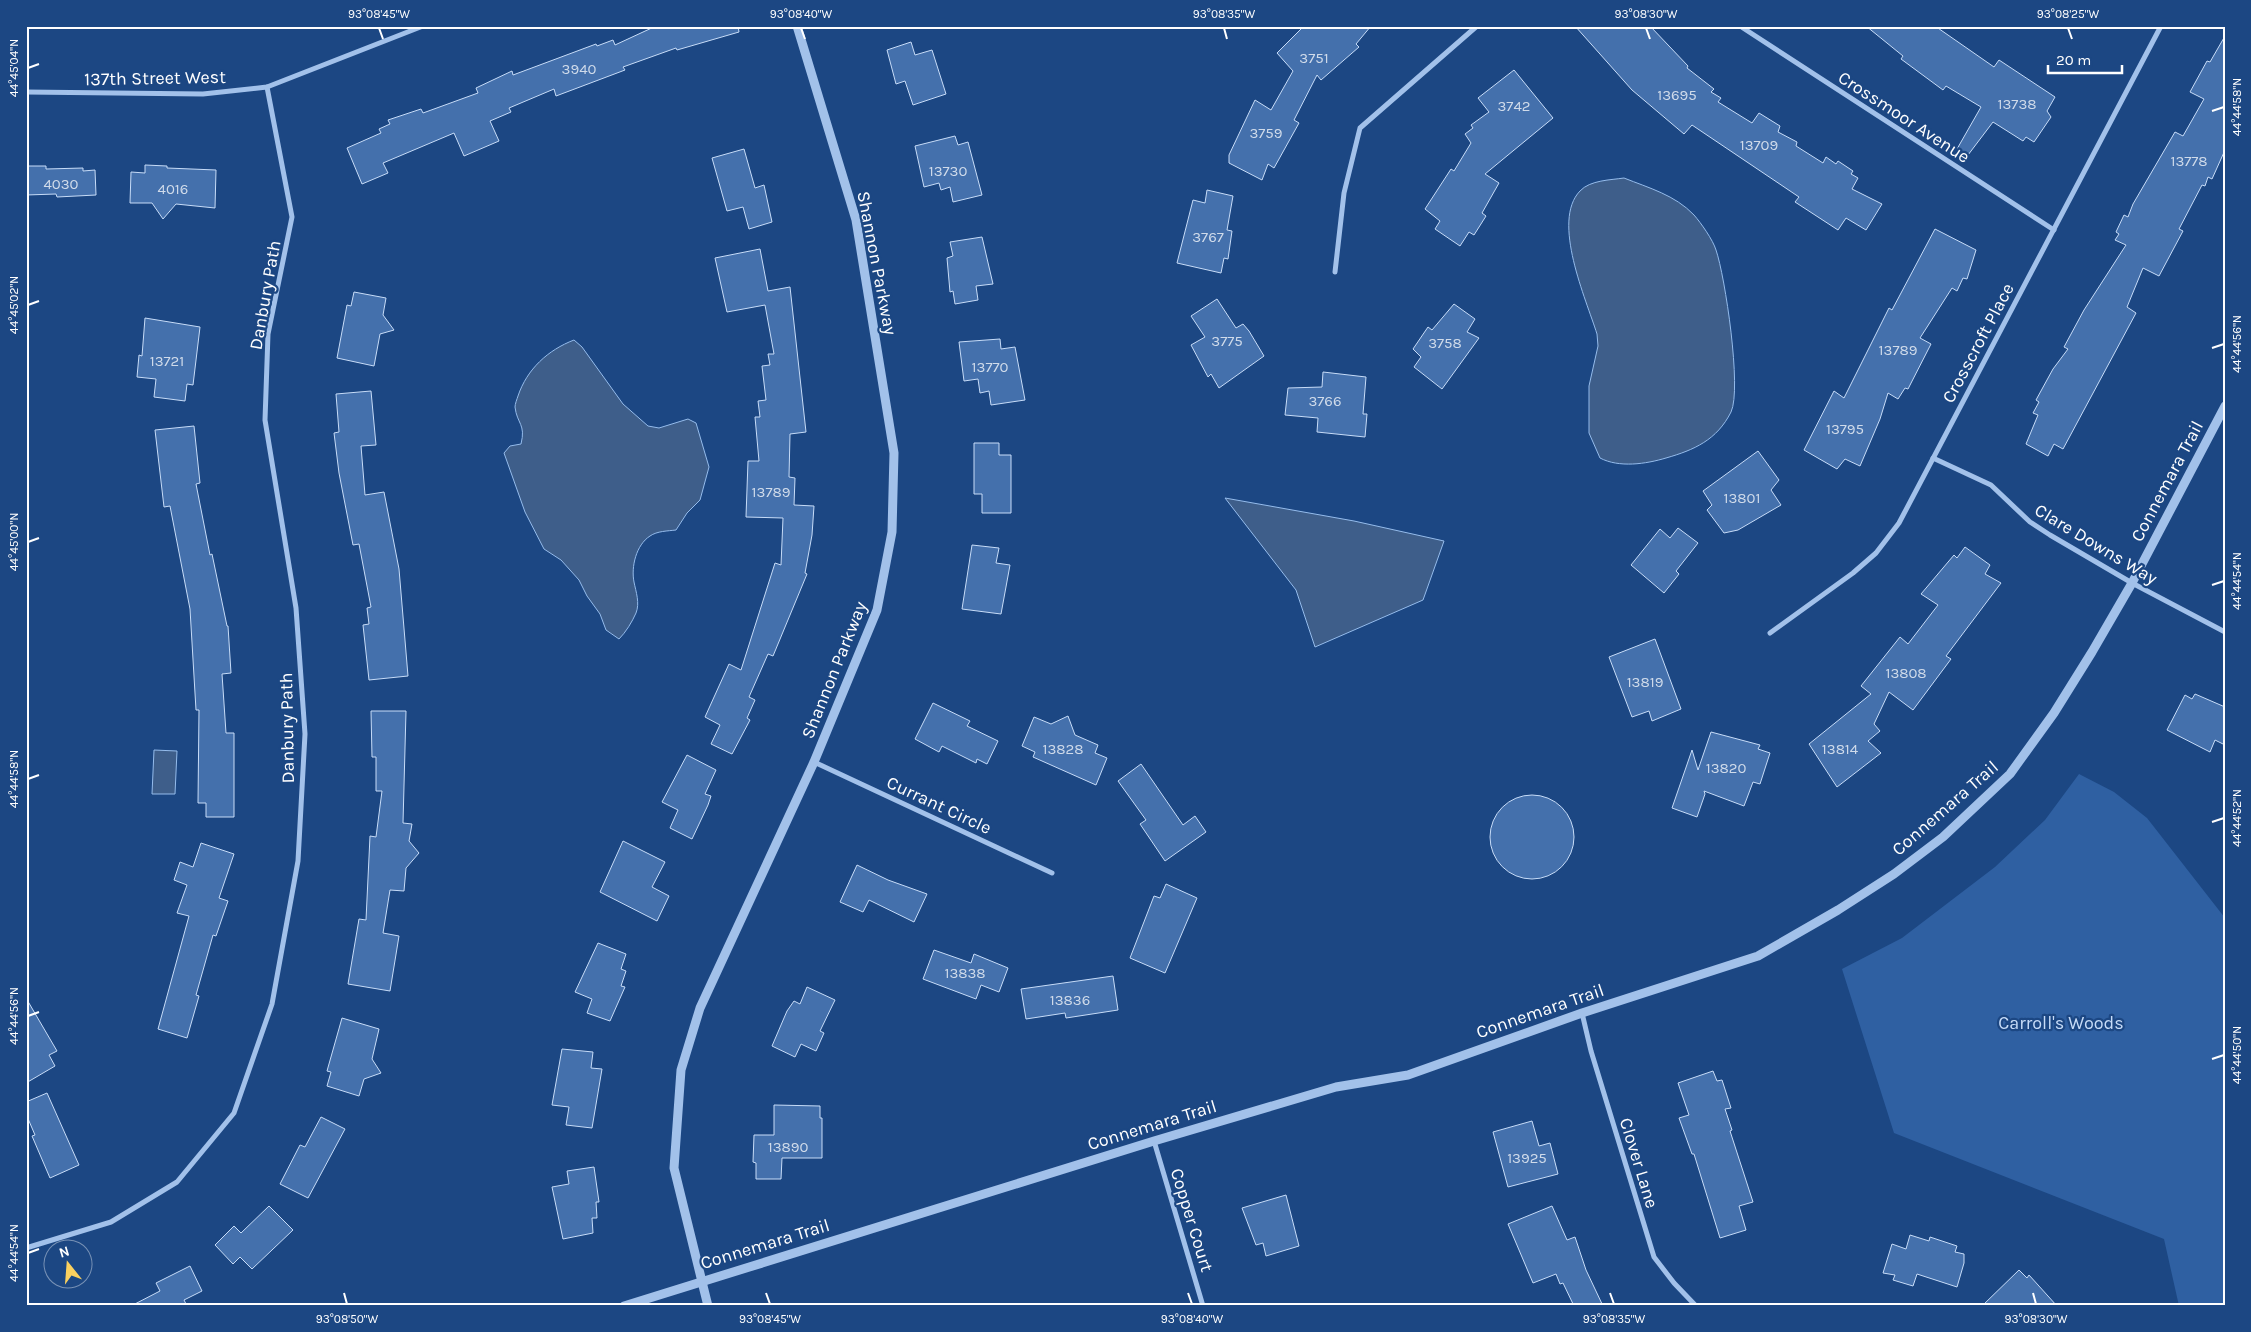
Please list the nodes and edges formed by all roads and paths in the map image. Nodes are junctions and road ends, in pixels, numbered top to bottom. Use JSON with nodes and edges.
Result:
{"nodes":[{"id":1,"x":423,"y":26,"type":"edge"},
{"id":2,"x":797,"y":26,"type":"edge"},
{"id":3,"x":1477,"y":26,"type":"edge"},
{"id":4,"x":1740,"y":26,"type":"edge"},
{"id":5,"x":2161,"y":26,"type":"edge"},
{"id":6,"x":267,"y":87,"type":"junction"},
{"id":7,"x":26,"y":92,"type":"edge"},
{"id":8,"x":2054,"y":230,"type":"junction"},
{"id":9,"x":1335,"y":272,"type":"dead end"},
{"id":10,"x":2225,"y":406,"type":"edge"},
{"id":11,"x":1933,"y":458,"type":"junction"},
{"id":12,"x":2132,"y":583,"type":"junction"},
{"id":13,"x":2225,"y":632,"type":"edge"},
{"id":14,"x":1770,"y":633,"type":"dead end"},
{"id":15,"x":814,"y":762,"type":"junction"},
{"id":16,"x":1052,"y":873,"type":"dead end"},
{"id":17,"x":1582,"y":1013,"type":"junction"},
{"id":18,"x":1154,"y":1141,"type":"junction"},
{"id":19,"x":26,"y":1248,"type":"edge"},
{"id":20,"x":701,"y":1281,"type":"junction"},
{"id":21,"x":624,"y":1306,"type":"edge"},
{"id":22,"x":708,"y":1306,"type":"edge"},
{"id":23,"x":1203,"y":1306,"type":"edge"},
{"id":24,"x":1696,"y":1306,"type":"edge"}],
"edges":[{"from":1,"to":6,"type":"street","name":"137th Street West"},
{"from":2,"to":15,"type":"street","name":"Shannon Parkway"},
{"from":3,"to":9,"type":"street"},
{"from":4,"to":8,"type":"street","name":"Crossmoor Avenue"},
{"from":5,"to":8,"type":"street","name":"Crosscroft Place"},
{"from":6,"to":7,"type":"street","name":"137th Street West"},
{"from":6,"to":19,"type":"street","name":"Danbury Path"},
{"from":8,"to":11,"type":"street","name":"Crosscroft Place"},
{"from":10,"to":12,"type":"street","name":"Connemara Trail"},
{"from":11,"to":12,"type":"street","name":"Clare Downs Way"},
{"from":11,"to":14,"type":"street","name":"Crosscroft Place"},
{"from":12,"to":13,"type":"street","name":"Clare Downs Way"},
{"from":12,"to":17,"type":"street","name":"Connemara Trail"},
{"from":15,"to":16,"type":"street","name":"Currant Circle"},
{"from":15,"to":20,"type":"street","name":"Shannon Parkway"},
{"from":17,"to":18,"type":"street","name":"Connemara Trail"},
{"from":17,"to":24,"type":"street","name":"Clover Lane"},
{"from":18,"to":20,"type":"street","name":"Connemara Trail"},
{"from":18,"to":23,"type":"street","name":"Copper Court"},
{"from":20,"to":21,"type":"street","name":"Connemara Trail"},
{"from":20,"to":22,"type":"street","name":"Shannon Parkway"}]}
